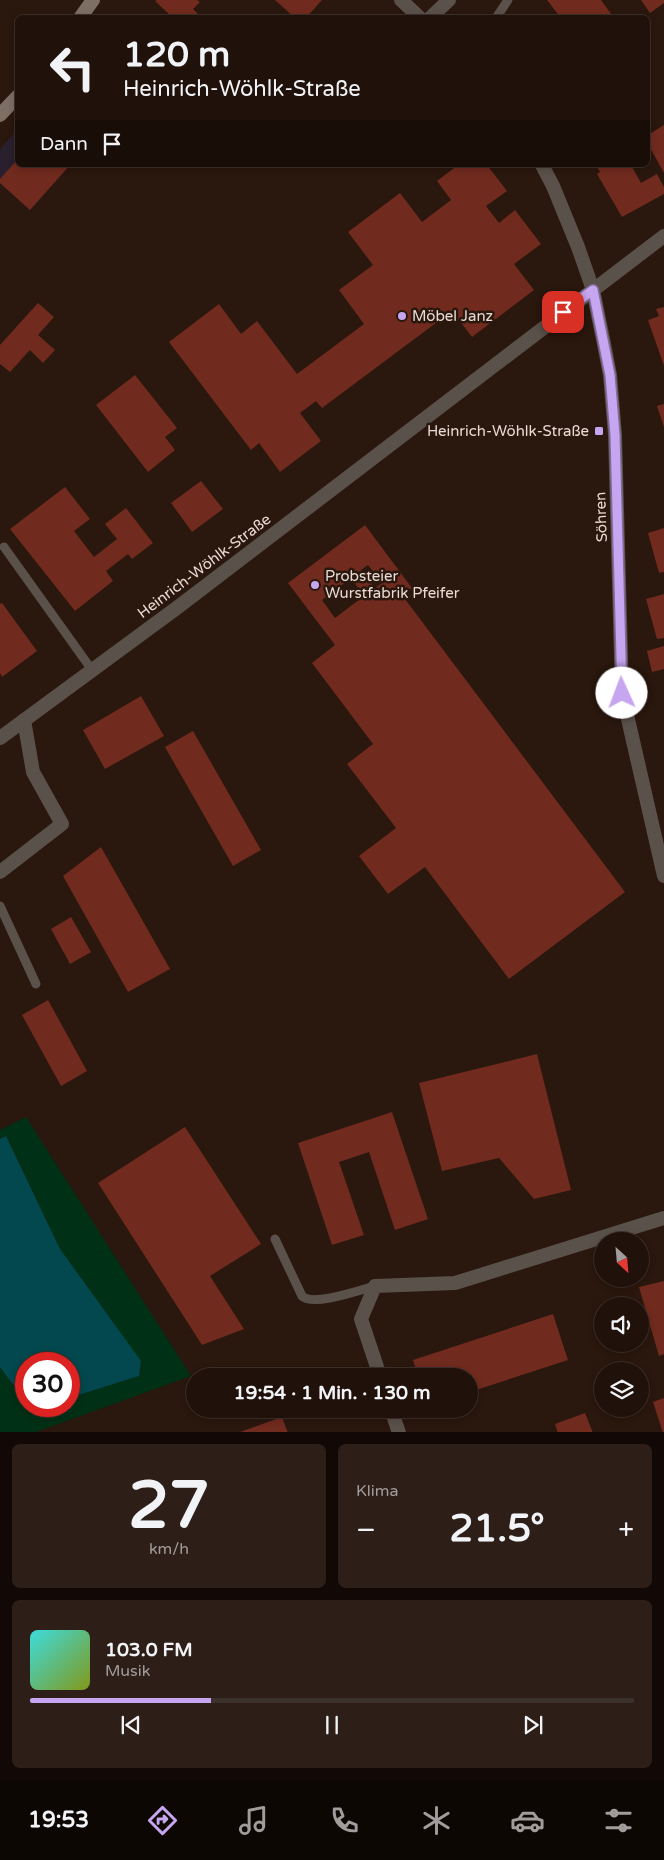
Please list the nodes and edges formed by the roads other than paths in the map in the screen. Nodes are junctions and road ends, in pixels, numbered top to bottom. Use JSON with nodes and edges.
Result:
{"nodes":[{"id":1,"x":92,"y":0,"type":"edge"},
{"id":2,"x":401,"y":0,"type":"edge"},
{"id":3,"x":449,"y":0,"type":"edge"},
{"id":4,"x":508,"y":0,"type":"edge"},
{"id":5,"x":82,"y":15,"type":"edge"},
{"id":6,"x":417,"y":15,"type":"edge"},
{"id":7,"x":433,"y":15,"type":"edge"},
{"id":8,"x":498,"y":15,"type":"edge"},
{"id":9,"x":15,"y":99,"type":"edge"},
{"id":10,"x":0,"y":115,"type":"edge"},
{"id":11,"x":543,"y":167,"type":"edge"},
{"id":12,"x":664,"y":236,"type":"edge"},
{"id":13,"x":593,"y":290,"type":"junction"},
{"id":14,"x":4,"y":548,"type":"dead end"},
{"id":15,"x":92,"y":670,"type":"junction"},
{"id":16,"x":24,"y":720,"type":"junction"},
{"id":17,"x":0,"y":738,"type":"edge"},
{"id":18,"x":0,"y":872,"type":"edge"},
{"id":19,"x":664,"y":876,"type":"edge"},
{"id":20,"x":0,"y":906,"type":"edge"},
{"id":21,"x":36,"y":984,"type":"dead end"},
{"id":22,"x":664,"y":1218,"type":"edge"},
{"id":23,"x":275,"y":1239,"type":"dead end"},
{"id":24,"x":375,"y":1286,"type":"junction"},
{"id":25,"x":377,"y":1368,"type":"edge"},
{"id":26,"x":394,"y":1418,"type":"edge"},
{"id":27,"x":399,"y":1432,"type":"edge"}],
"edges":[{"from":1,"to":5,"type":"main road"},
{"from":2,"to":6,"type":"street"},
{"from":3,"to":7,"type":"street"},
{"from":4,"to":8,"type":"lane"},
{"from":9,"to":10,"type":"main road"},
{"from":11,"to":13,"type":"street","name":"Söhren"},
{"from":12,"to":13,"type":"street","name":"Heinrich-Wöhlk-Straße"},
{"from":13,"to":15,"type":"street","name":"Heinrich-Wöhlk-Straße"},
{"from":13,"to":19,"type":"street","name":"Söhren"},
{"from":14,"to":15,"type":"lane"},
{"from":15,"to":16,"type":"street","name":"Heinrich-Wöhlk-Straße"},
{"from":16,"to":17,"type":"street","name":"Heinrich-Wöhlk-Straße"},
{"from":16,"to":18,"type":"street"},
{"from":20,"to":21,"type":"lane"},
{"from":22,"to":24,"type":"street"},
{"from":23,"to":24,"type":"lane"},
{"from":24,"to":25,"type":"street"},
{"from":26,"to":27,"type":"street"}]}
